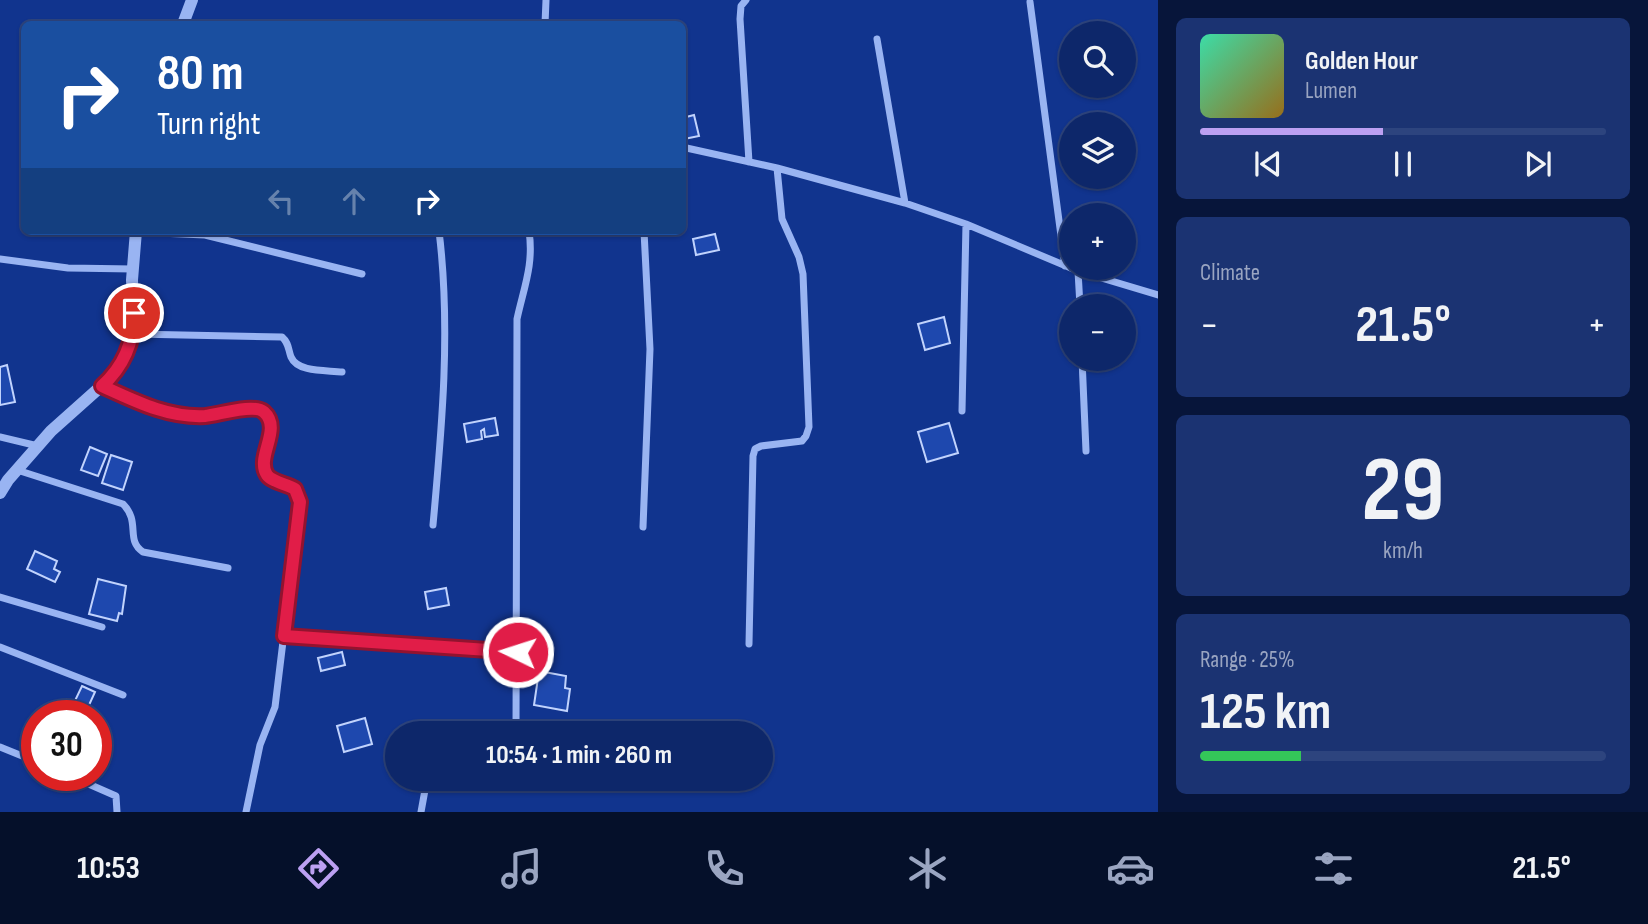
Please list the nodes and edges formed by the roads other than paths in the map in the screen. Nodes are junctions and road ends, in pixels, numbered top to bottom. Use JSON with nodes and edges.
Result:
{"nodes":[{"id":1,"x":192,"y":0,"type":"edge"},
{"id":2,"x":545,"y":0,"type":"edge"},
{"id":3,"x":746,"y":0,"type":"edge"},
{"id":4,"x":1030,"y":2,"type":"dead end"},
{"id":5,"x":184,"y":21,"type":"edge"},
{"id":6,"x":545,"y":21,"type":"edge"},
{"id":7,"x":877,"y":39,"type":"dead end"},
{"id":8,"x":686,"y":148,"type":"edge"},
{"id":9,"x":750,"y":162,"type":"junction"},
{"id":10,"x":777,"y":168,"type":"junction"},
{"id":11,"x":905,"y":203,"type":"junction"},
{"id":12,"x":1059,"y":221,"type":"edge"},
{"id":13,"x":966,"y":224,"type":"junction"},
{"id":14,"x":136,"y":235,"type":"edge"},
{"id":15,"x":196,"y":235,"type":"edge"},
{"id":16,"x":440,"y":235,"type":"edge"},
{"id":17,"x":530,"y":235,"type":"edge"},
{"id":18,"x":643,"y":235,"type":"edge"},
{"id":19,"x":0,"y":260,"type":"edge"},
{"id":20,"x":1059,"y":263,"type":"edge"},
{"id":21,"x":133,"y":269,"type":"junction"},
{"id":22,"x":362,"y":274,"type":"dead end"},
{"id":23,"x":1108,"y":280,"type":"edge"},
{"id":24,"x":1158,"y":295,"type":"edge"},
{"id":25,"x":134,"y":334,"type":"junction"},
{"id":26,"x":1083,"y":371,"type":"edge"},
{"id":27,"x":342,"y":372,"type":"dead end"},
{"id":28,"x":102,"y":386,"type":"junction"},
{"id":29,"x":962,"y":411,"type":"dead end"},
{"id":30,"x":0,"y":437,"type":"edge"},
{"id":31,"x":38,"y":446,"type":"junction"},
{"id":32,"x":1086,"y":451,"type":"dead end"},
{"id":33,"x":17,"y":470,"type":"junction"},
{"id":34,"x":0,"y":493,"type":"edge"},
{"id":35,"x":433,"y":524,"type":"dead end"},
{"id":36,"x":643,"y":527,"type":"dead end"},
{"id":37,"x":228,"y":568,"type":"dead end"},
{"id":38,"x":0,"y":597,"type":"edge"},
{"id":39,"x":102,"y":627,"type":"dead end"},
{"id":40,"x":284,"y":636,"type":"junction"},
{"id":41,"x":749,"y":644,"type":"dead end"},
{"id":42,"x":0,"y":647,"type":"edge"},
{"id":43,"x":518,"y":652,"type":"junction"},
{"id":44,"x":123,"y":695,"type":"dead end"},
{"id":45,"x":516,"y":721,"type":"edge"},
{"id":46,"x":0,"y":747,"type":"edge"},
{"id":47,"x":21,"y":756,"type":"edge"},
{"id":48,"x":105,"y":791,"type":"edge"},
{"id":49,"x":425,"y":791,"type":"edge"},
{"id":50,"x":117,"y":812,"type":"edge"},
{"id":51,"x":246,"y":812,"type":"edge"},
{"id":52,"x":421,"y":812,"type":"edge"}],
"edges":[{"from":1,"to":5,"type":"street"},
{"from":2,"to":6,"type":"street"},
{"from":3,"to":9,"type":"street"},
{"from":4,"to":12,"type":"street"},
{"from":7,"to":11,"type":"street"},
{"from":8,"to":9,"type":"street"},
{"from":9,"to":10,"type":"street"},
{"from":10,"to":11,"type":"street"},
{"from":10,"to":41,"type":"street"},
{"from":11,"to":13,"type":"street"},
{"from":13,"to":20,"type":"street"},
{"from":13,"to":29,"type":"street"},
{"from":14,"to":21,"type":"street"},
{"from":15,"to":22,"type":"street"},
{"from":16,"to":35,"type":"street"},
{"from":17,"to":43,"type":"street"},
{"from":18,"to":36,"type":"street"},
{"from":19,"to":21,"type":"street"},
{"from":21,"to":25,"type":"street"},
{"from":23,"to":24,"type":"street"},
{"from":25,"to":27,"type":"street"},
{"from":25,"to":28,"type":"street"},
{"from":26,"to":32,"type":"street"},
{"from":28,"to":31,"type":"street"},
{"from":28,"to":40,"type":"street"},
{"from":30,"to":31,"type":"street"},
{"from":31,"to":33,"type":"street"},
{"from":33,"to":34,"type":"street"},
{"from":33,"to":37,"type":"street"},
{"from":38,"to":39,"type":"street"},
{"from":40,"to":43,"type":"street"},
{"from":40,"to":51,"type":"street"},
{"from":42,"to":44,"type":"street"},
{"from":43,"to":45,"type":"street"},
{"from":46,"to":47,"type":"street"},
{"from":48,"to":50,"type":"street"},
{"from":49,"to":52,"type":"street"}]}
